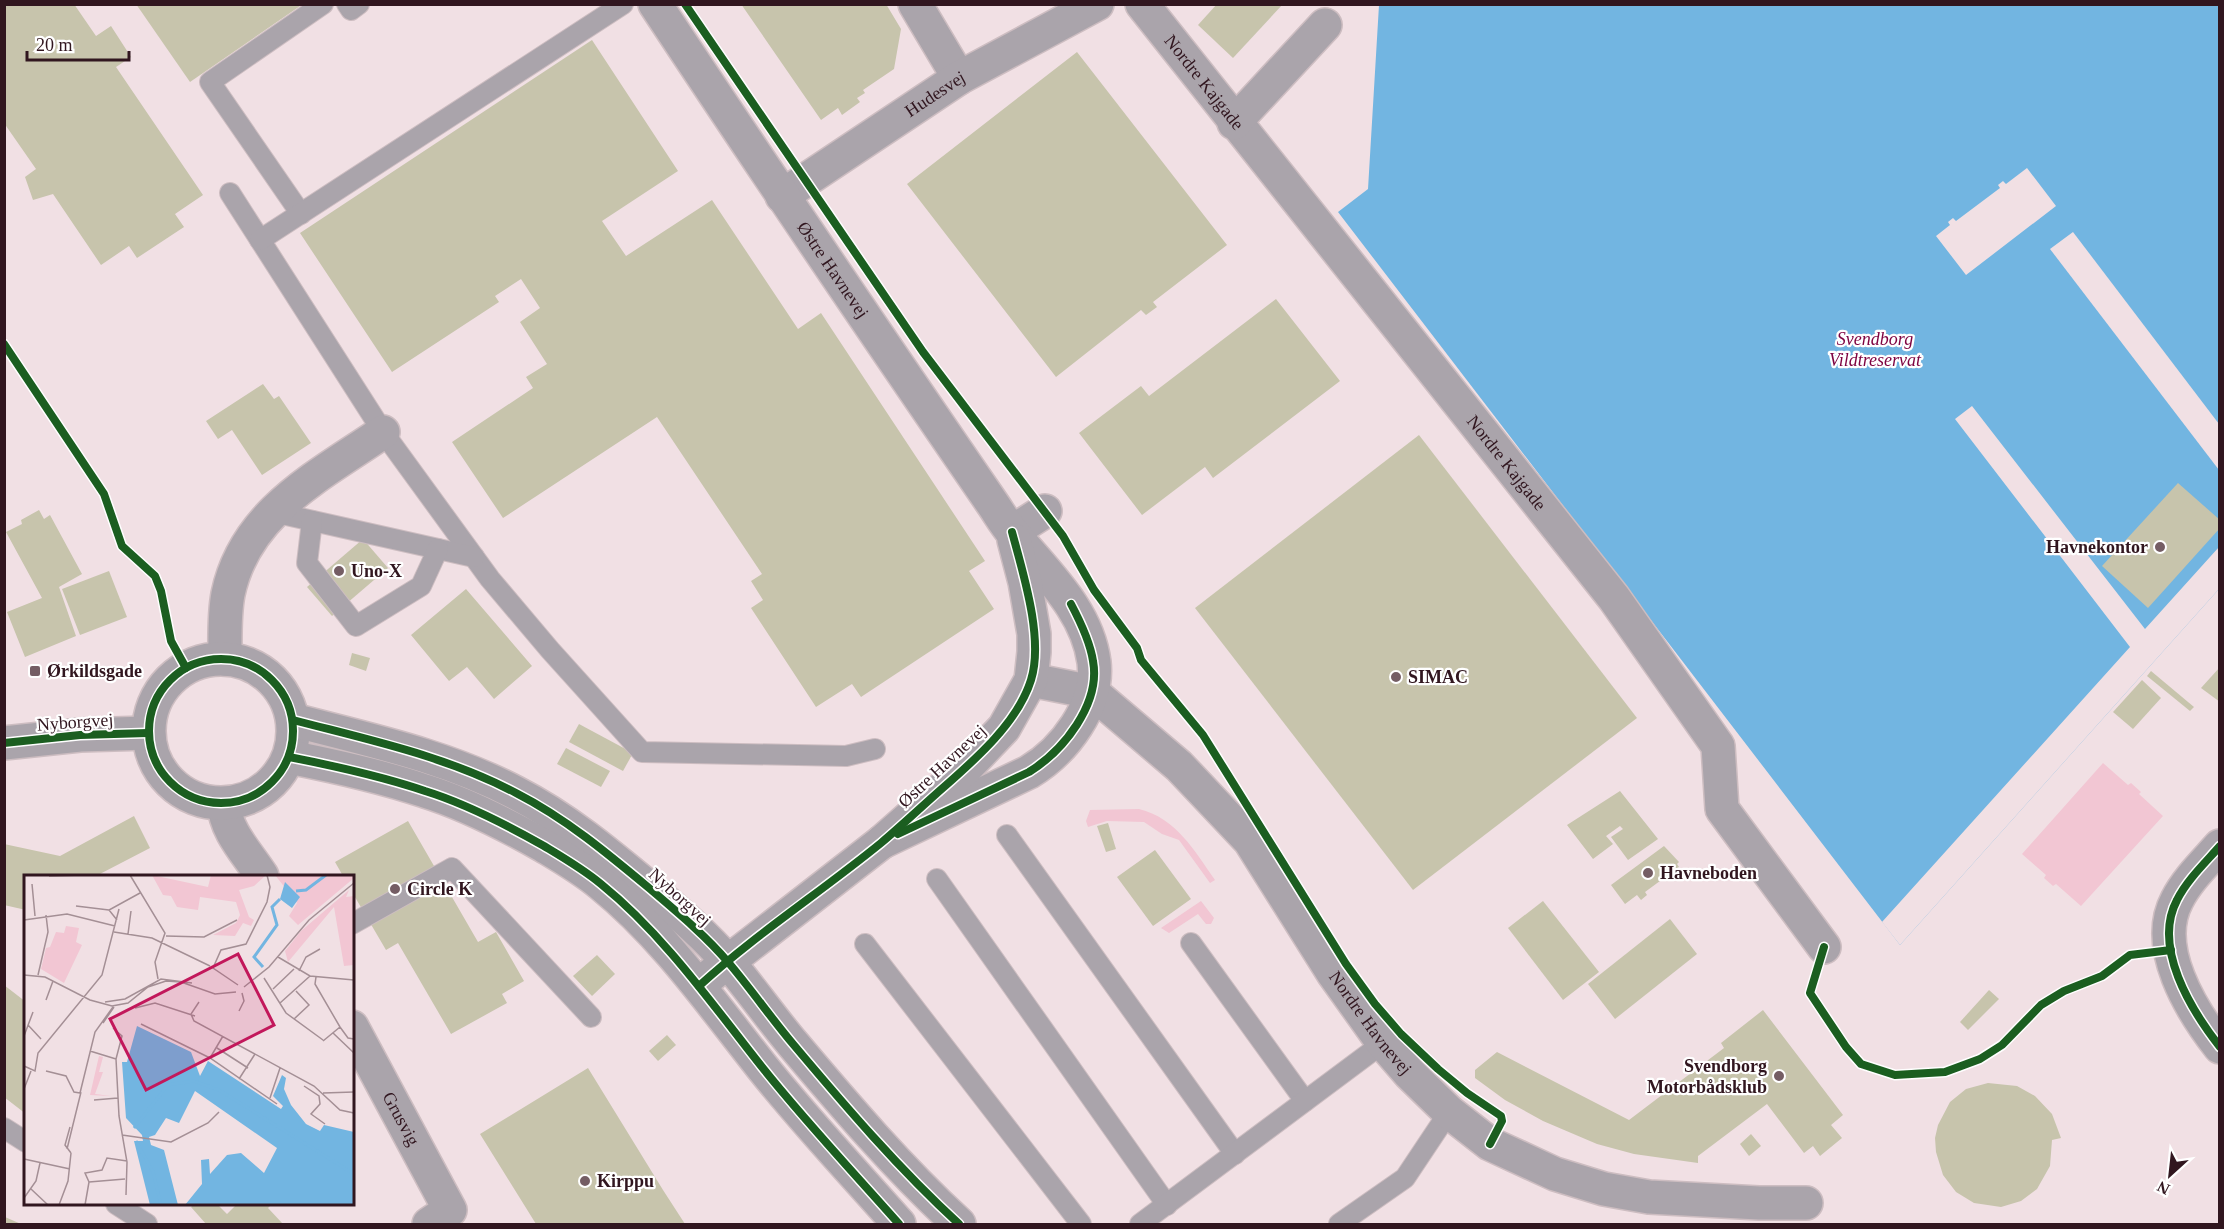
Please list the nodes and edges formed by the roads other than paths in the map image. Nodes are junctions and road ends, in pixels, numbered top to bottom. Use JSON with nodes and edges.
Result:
{"nodes":[{"id":1,"x":323,"y":4,"type":"edge"},
{"id":2,"x":346,"y":4,"type":"edge"},
{"id":3,"x":359,"y":4,"type":"edge"},
{"id":4,"x":623,"y":4,"type":"edge"},
{"id":5,"x":655,"y":4,"type":"edge"},
{"id":6,"x":915,"y":4,"type":"edge"},
{"id":7,"x":1097,"y":4,"type":"edge"},
{"id":8,"x":1142,"y":4,"type":"edge"},
{"id":9,"x":1325,"y":25,"type":"dead end"},
{"id":10,"x":959,"y":78,"type":"junction"},
{"id":11,"x":1234,"y":123,"type":"junction"},
{"id":12,"x":230,"y":193,"type":"dead end"},
{"id":13,"x":782,"y":196,"type":"junction"},
{"id":14,"x":301,"y":214,"type":"junction"},
{"id":15,"x":260,"y":240,"type":"junction"},
{"id":16,"x":383,"y":432,"type":"junction"},
{"id":17,"x":1045,"y":511,"type":"dead end"},
{"id":18,"x":273,"y":512,"type":"junction"},
{"id":19,"x":312,"y":521,"type":"junction"},
{"id":20,"x":1012,"y":532,"type":"junction"},
{"id":21,"x":438,"y":549,"type":"junction"},
{"id":22,"x":474,"y":558,"type":"junction"},
{"id":23,"x":225,"y":659,"type":"junction"},
{"id":24,"x":1031,"y":680,"type":"junction"},
{"id":25,"x":1092,"y":692,"type":"junction"},
{"id":26,"x":293,"y":720,"type":"junction"},
{"id":27,"x":148,"y":733,"type":"junction"},
{"id":28,"x":4,"y":743,"type":"edge"},
{"id":29,"x":875,"y":749,"type":"dead end"},
{"id":30,"x":289,"y":757,"type":"junction"},
{"id":31,"x":224,"y":804,"type":"junction"},
{"id":32,"x":1007,"y":835,"type":"dead end"},
{"id":33,"x":882,"y":842,"type":"junction"},
{"id":34,"x":2220,"y":846,"type":"edge"},
{"id":35,"x":261,"y":875,"type":"edge"},
{"id":36,"x":937,"y":879,"type":"dead end"},
{"id":37,"x":354,"y":923,"type":"edge"},
{"id":38,"x":1191,"y":943,"type":"dead end"},
{"id":39,"x":865,"y":944,"type":"dead end"},
{"id":40,"x":1824,"y":946,"type":"dead end"},
{"id":41,"x":727,"y":961,"type":"junction"},
{"id":42,"x":699,"y":986,"type":"junction"},
{"id":43,"x":591,"y":1017,"type":"dead end"},
{"id":44,"x":354,"y":1031,"type":"edge"},
{"id":45,"x":1383,"y":1043,"type":"junction"},
{"id":46,"x":2220,"y":1047,"type":"edge"},
{"id":47,"x":1305,"y":1101,"type":"junction"},
{"id":48,"x":1449,"y":1112,"type":"junction"},
{"id":49,"x":4,"y":1128,"type":"edge"},
{"id":50,"x":24,"y":1141,"type":"edge"},
{"id":51,"x":1235,"y":1154,"type":"junction"},
{"id":52,"x":1806,"y":1203,"type":"dead end"},
{"id":53,"x":119,"y":1205,"type":"edge"},
{"id":54,"x":1167,"y":1205,"type":"junction"},
{"id":55,"x":439,"y":1217,"type":"edge"},
{"id":56,"x":147,"y":1224,"type":"edge"},
{"id":57,"x":898,"y":1224,"type":"edge"},
{"id":58,"x":959,"y":1224,"type":"edge"},
{"id":59,"x":1081,"y":1224,"type":"edge"},
{"id":60,"x":1140,"y":1224,"type":"edge"},
{"id":61,"x":1339,"y":1224,"type":"edge"}],
"edges":[{"from":1,"to":14,"type":"lane"},
{"from":2,"to":3,"type":"lane"},
{"from":4,"to":14,"type":"lane"},
{"from":5,"to":13,"type":"street","name":"Østre Havnevej"},
{"from":6,"to":10,"type":"street"},
{"from":7,"to":10,"type":"street","name":"Hudesvej"},
{"from":8,"to":11,"type":"street","name":"Nordre Kajgade"},
{"from":9,"to":11,"type":"street"},
{"from":10,"to":13,"type":"street","name":"Hudesvej"},
{"from":11,"to":40,"type":"street","name":"Nordre Kajgade"},
{"from":12,"to":15,"type":"lane"},
{"from":13,"to":20,"type":"street","name":"Østre Havnevej"},
{"from":14,"to":15,"type":"lane"},
{"from":15,"to":16,"type":"lane"},
{"from":16,"to":18,"type":"street"},
{"from":16,"to":22,"type":"lane"},
{"from":17,"to":20,"type":"street"},
{"from":18,"to":19,"type":"lane"},
{"from":18,"to":23,"type":"street"},
{"from":19,"to":21,"type":"lane"},
{"from":19,"to":21,"type":"lane"},
{"from":20,"to":24,"type":"street","name":"Østre Havnevej"},
{"from":20,"to":25,"type":"street","name":"Østre Havnevej"},
{"from":21,"to":22,"type":"lane"},
{"from":22,"to":29,"type":"lane"},
{"from":23,"to":26,"type":"street"},
{"from":23,"to":27,"type":"street"},
{"from":24,"to":25,"type":"street","name":"Nordre Havnevej"},
{"from":24,"to":33,"type":"street","name":"Østre Havnevej"},
{"from":25,"to":33,"type":"street","name":"Østre Havnevej"},
{"from":25,"to":45,"type":"street","name":"Nordre Havnevej"},
{"from":26,"to":30,"type":"street"},
{"from":26,"to":41,"type":"street","name":"Nyborgvej"},
{"from":27,"to":28,"type":"street","name":"Nyborgvej"},
{"from":27,"to":31,"type":"street"},
{"from":30,"to":31,"type":"street"},
{"from":30,"to":42,"type":"street"},
{"from":31,"to":35,"type":"street"},
{"from":32,"to":51,"type":"lane"},
{"from":33,"to":41,"type":"street","name":"Østre Havnevej"},
{"from":34,"to":46,"type":"street"},
{"from":36,"to":54,"type":"lane"},
{"from":37,"to":43,"type":"lane"},
{"from":38,"to":47,"type":"lane"},
{"from":39,"to":59,"type":"lane"},
{"from":41,"to":42,"type":"street","name":"Østre Havnevej"},
{"from":41,"to":58,"type":"street","name":"Nyborgvej"},
{"from":42,"to":57,"type":"street"},
{"from":44,"to":55,"type":"street","name":"Grusvig"},
{"from":45,"to":47,"type":"lane"},
{"from":45,"to":48,"type":"street","name":"Nordre Havnevej"},
{"from":47,"to":51,"type":"lane"},
{"from":48,"to":52,"type":"street","name":"Nordre Havnevej"},
{"from":48,"to":61,"type":"lane"},
{"from":49,"to":50,"type":"lane"},
{"from":51,"to":54,"type":"lane"},
{"from":53,"to":56,"type":"lane"},
{"from":54,"to":60,"type":"lane"}]}
